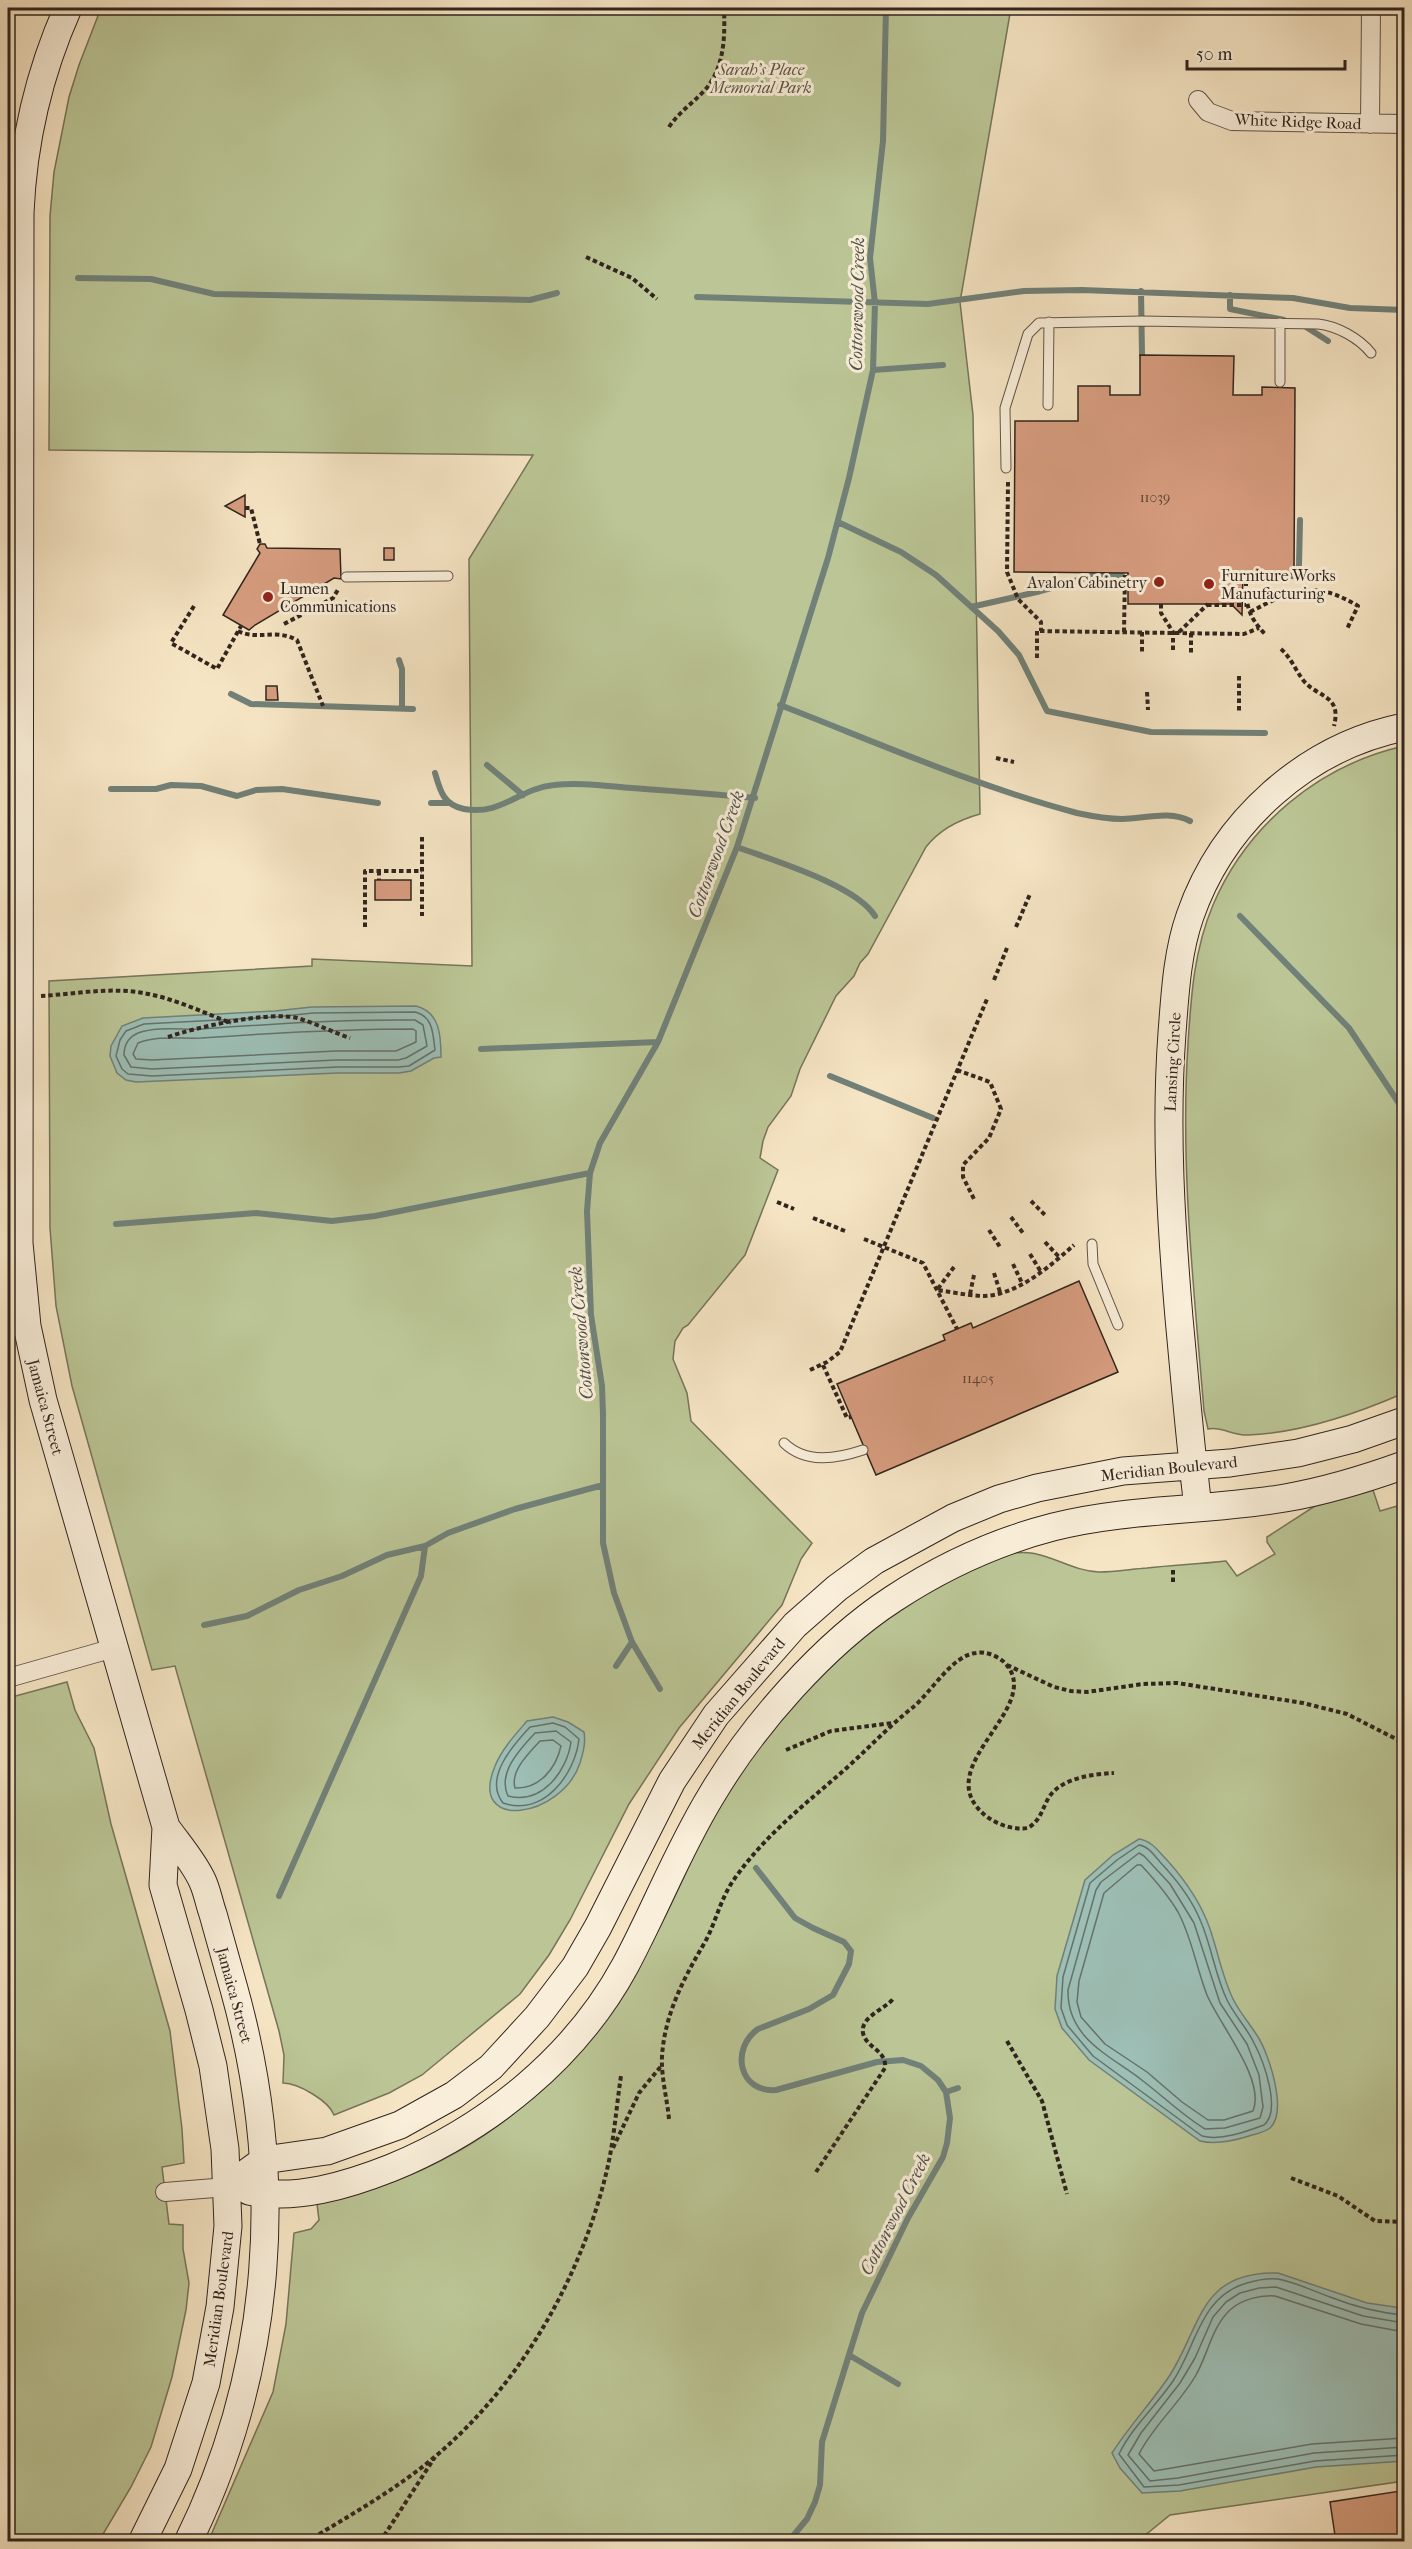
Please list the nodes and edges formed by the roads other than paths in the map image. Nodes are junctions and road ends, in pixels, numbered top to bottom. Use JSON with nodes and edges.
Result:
{"nodes":[{"id":1,"x":68,"y":8,"type":"edge"},
{"id":2,"x":1371,"y":8,"type":"edge"},
{"id":3,"x":1198,"y":100,"type":"dead end"},
{"id":4,"x":1370,"y":124,"type":"junction"},
{"id":5,"x":1404,"y":124,"type":"edge"},
{"id":6,"x":1049,"y":322,"type":"junction"},
{"id":7,"x":1280,"y":323,"type":"junction"},
{"id":8,"x":1371,"y":353,"type":"dead end"},
{"id":9,"x":1280,"y":382,"type":"dead end"},
{"id":10,"x":1048,"y":405,"type":"dead end"},
{"id":11,"x":1006,"y":468,"type":"dead end"},
{"id":12,"x":448,"y":576,"type":"dead end"},
{"id":13,"x":346,"y":577,"type":"road end"},
{"id":14,"x":1404,"y":727,"type":"edge"},
{"id":15,"x":1092,"y":1244,"type":"dead end"},
{"id":16,"x":1118,"y":1325,"type":"dead end"},
{"id":17,"x":1404,"y":1421,"type":"edge"},
{"id":18,"x":784,"y":1443,"type":"dead end"},
{"id":19,"x":862,"y":1450,"type":"dead end"},
{"id":20,"x":1404,"y":1465,"type":"edge"},
{"id":21,"x":1193,"y":1466,"type":"junction"},
{"id":22,"x":1198,"y":1507,"type":"junction"},
{"id":23,"x":114,"y":1648,"type":"junction"},
{"id":24,"x":8,"y":1678,"type":"edge"},
{"id":25,"x":166,"y":1827,"type":"junction"},
{"id":26,"x":264,"y":2177,"type":"junction"},
{"id":27,"x":227,"y":2187,"type":"junction"},
{"id":28,"x":165,"y":2192,"type":"dead end"},
{"id":29,"x":142,"y":2541,"type":"edge"},
{"id":30,"x":188,"y":2541,"type":"edge"}],
"edges":[{"from":1,"to":23,"type":"main road","name":"Jamaica Street"},
{"from":2,"to":4,"type":"street"},
{"from":3,"to":4,"type":"street","name":"White Ridge Road"},
{"from":4,"to":5,"type":"street","name":"White Ridge Road"},
{"from":6,"to":7,"type":"lane"},
{"from":6,"to":10,"type":"lane"},
{"from":6,"to":11,"type":"lane"},
{"from":7,"to":8,"type":"lane"},
{"from":7,"to":9,"type":"lane"},
{"from":12,"to":13,"type":"lane"},
{"from":14,"to":21,"type":"main road","name":"Lansing Circle"},
{"from":15,"to":16,"type":"lane"},
{"from":17,"to":21,"type":"main road","name":"Meridian Boulevard"},
{"from":18,"to":19,"type":"lane"},
{"from":20,"to":22,"type":"main road","name":"Meridian Boulevard"},
{"from":21,"to":22,"type":"main road","name":"Lansing Circle"},
{"from":21,"to":26,"type":"main road","name":"Meridian Boulevard"},
{"from":22,"to":26,"type":"main road","name":"Meridian Boulevard"},
{"from":23,"to":24,"type":"street"},
{"from":23,"to":25,"type":"main road","name":"Jamaica Street"},
{"from":25,"to":26,"type":"main road","name":"Jamaica Street"},
{"from":25,"to":27,"type":"main road","name":"Jamaica Street"},
{"from":26,"to":27,"type":"main road","name":"Meridian Boulevard"},
{"from":26,"to":30,"type":"main road"},
{"from":27,"to":28,"type":"street"},
{"from":27,"to":29,"type":"main road","name":"Meridian Boulevard"}]}
